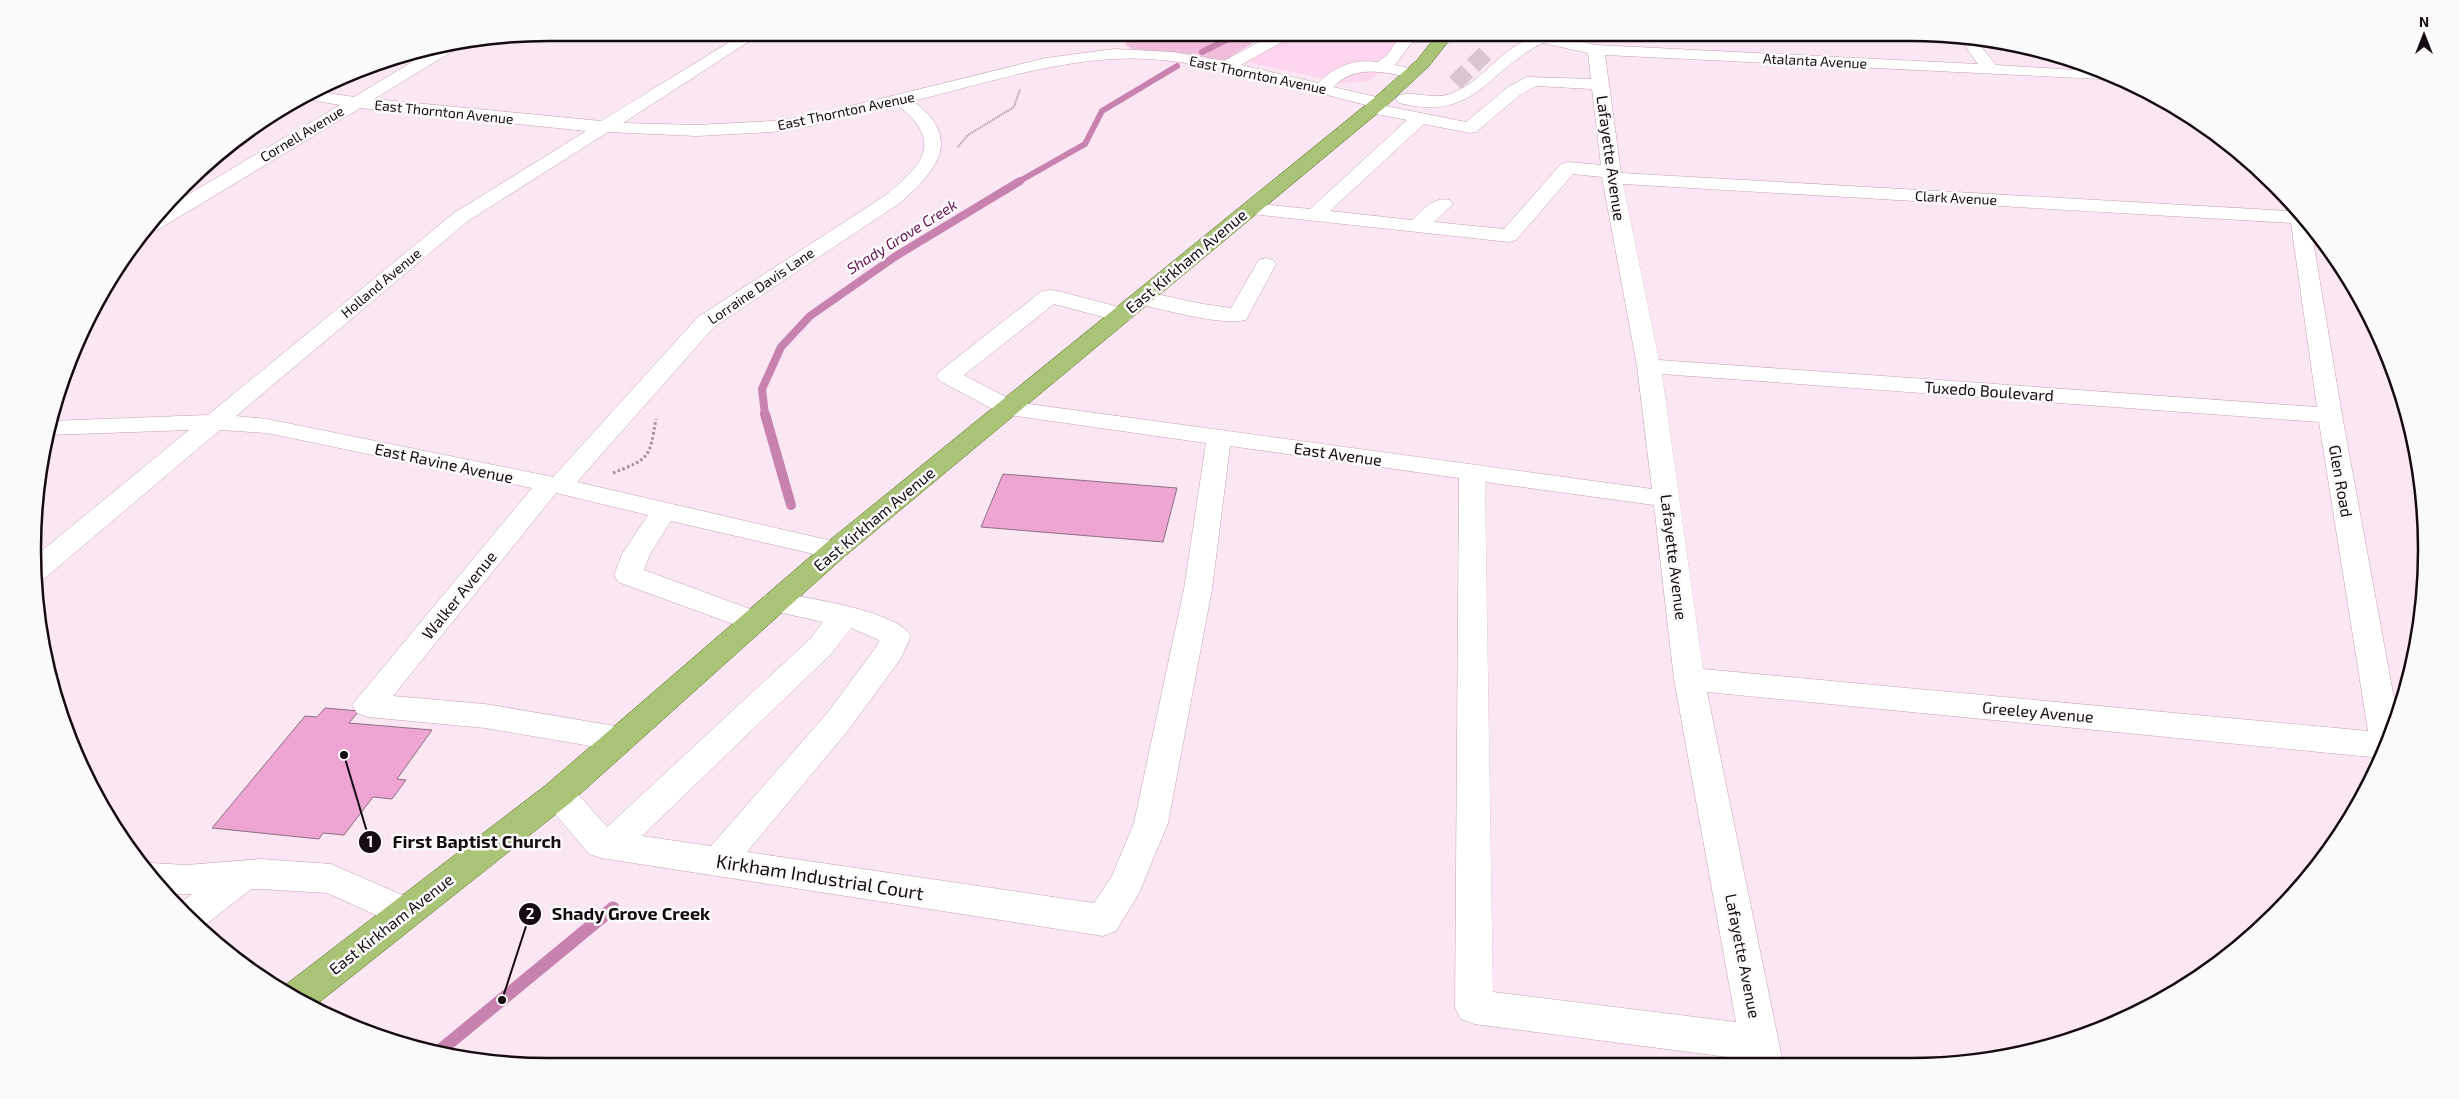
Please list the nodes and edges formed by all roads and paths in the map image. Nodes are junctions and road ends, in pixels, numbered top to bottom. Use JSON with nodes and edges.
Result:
{"nodes":[{"id":1,"x":739,"y":41,"type":"edge"},
{"id":2,"x":1272,"y":41,"type":"edge"},
{"id":3,"x":1404,"y":41,"type":"edge"},
{"id":4,"x":1441,"y":41,"type":"edge"},
{"id":5,"x":1518,"y":41,"type":"edge"},
{"id":6,"x":1527,"y":41,"type":"edge"},
{"id":7,"x":1546,"y":41,"type":"edge"},
{"id":8,"x":1502,"y":45,"type":"tunnel mouth"},
{"id":9,"x":1972,"y":45,"type":"edge"},
{"id":10,"x":1596,"y":50,"type":"junction"},
{"id":11,"x":436,"y":55,"type":"edge"},
{"id":12,"x":1227,"y":66,"type":"junction"},
{"id":13,"x":1382,"y":67,"type":"junction"},
{"id":14,"x":1991,"y":70,"type":"junction"},
{"id":15,"x":1412,"y":73,"type":"junction"},
{"id":16,"x":2091,"y":75,"type":"edge"},
{"id":17,"x":1455,"y":83,"type":"tunnel mouth"},
{"id":18,"x":1600,"y":84,"type":"junction"},
{"id":19,"x":1322,"y":88,"type":"junction"},
{"id":20,"x":319,"y":97,"type":"edge"},
{"id":21,"x":901,"y":100,"type":"junction"},
{"id":22,"x":1379,"y":102,"type":"junction"},
{"id":23,"x":354,"y":103,"type":"junction"},
{"id":24,"x":1440,"y":103,"type":"junction"},
{"id":25,"x":1420,"y":118,"type":"junction"},
{"id":26,"x":600,"y":127,"type":"junction"},
{"id":27,"x":1612,"y":175,"type":"junction"},
{"id":28,"x":1443,"y":204,"type":"dead end"},
{"id":29,"x":1250,"y":209,"type":"junction"},
{"id":30,"x":1314,"y":216,"type":"junction"},
{"id":31,"x":2293,"y":216,"type":"edge"},
{"id":32,"x":164,"y":218,"type":"edge"},
{"id":33,"x":1417,"y":226,"type":"junction"},
{"id":34,"x":2301,"y":226,"type":"edge"},
{"id":35,"x":1266,"y":264,"type":"dead end"},
{"id":36,"x":1132,"y":307,"type":"junction"},
{"id":37,"x":1649,"y":366,"type":"junction"},
{"id":38,"x":1009,"y":408,"type":"junction"},
{"id":39,"x":2330,"y":415,"type":"junction"},
{"id":40,"x":212,"y":422,"type":"junction"},
{"id":41,"x":57,"y":428,"type":"edge"},
{"id":42,"x":1219,"y":438,"type":"junction"},
{"id":43,"x":1472,"y":473,"type":"junction"},
{"id":44,"x":554,"y":485,"type":"junction"},
{"id":45,"x":1667,"y":499,"type":"junction"},
{"id":46,"x":665,"y":510,"type":"junction"},
{"id":47,"x":835,"y":550,"type":"junction"},
{"id":48,"x":41,"y":566,"type":"edge"},
{"id":49,"x":765,"y":612,"type":"junction"},
{"id":50,"x":844,"y":616,"type":"junction"},
{"id":51,"x":1690,"y":679,"type":"junction"},
{"id":52,"x":2384,"y":730,"type":"edge"},
{"id":53,"x":620,"y":740,"type":"junction"},
{"id":54,"x":2378,"y":745,"type":"edge"},
{"id":55,"x":558,"y":794,"type":"junction"},
{"id":56,"x":610,"y":845,"type":"junction"},
{"id":57,"x":718,"y":862,"type":"junction"},
{"id":58,"x":242,"y":876,"type":"junction"},
{"id":59,"x":162,"y":879,"type":"edge"},
{"id":60,"x":195,"y":913,"type":"edge"},
{"id":61,"x":405,"y":913,"type":"junction"},
{"id":62,"x":301,"y":993,"type":"edge"},
{"id":63,"x":1761,"y":1053,"type":"edge"}],
"edges":[{"from":1,"to":26,"type":"street","name":"Holland Avenue"},
{"from":2,"to":12,"type":"street"},
{"from":3,"to":13,"type":"street"},
{"from":4,"to":15,"type":"main road","name":"East Kirkham Avenue"},
{"from":5,"to":8,"type":"street","name":"Atalanta Avenue"},
{"from":6,"to":24,"type":"street"},
{"from":7,"to":10,"type":"street","name":"Atalanta Avenue"},
{"from":9,"to":14,"type":"street"},
{"from":10,"to":14,"type":"street","name":"Atalanta Avenue"},
{"from":10,"to":18,"type":"street","name":"Lafayette Avenue"},
{"from":11,"to":23,"type":"street","name":"Cornell Avenue"},
{"from":12,"to":19,"type":"street","name":"East Thornton Avenue"},
{"from":12,"to":21,"type":"street","name":"East Thornton Avenue"},
{"from":13,"to":15,"type":"street"},
{"from":13,"to":19,"type":"street"},
{"from":14,"to":16,"type":"street","name":"Atalanta Avenue"},
{"from":15,"to":22,"type":"main road","name":"East Kirkham Avenue"},
{"from":17,"to":24,"type":"street"},
{"from":18,"to":25,"type":"street"},
{"from":18,"to":27,"type":"street","name":"Lafayette Avenue"},
{"from":19,"to":22,"type":"street","name":"East Thornton Avenue"},
{"from":20,"to":23,"type":"street","name":"East Thornton Avenue"},
{"from":21,"to":26,"type":"street","name":"East Thornton Avenue"},
{"from":21,"to":44,"type":"street","name":"Lorraine Davis Lane"},
{"from":22,"to":24,"type":"street"},
{"from":22,"to":25,"type":"street"},
{"from":22,"to":29,"type":"main road","name":"East Kirkham Avenue"},
{"from":23,"to":26,"type":"street","name":"East Thornton Avenue"},
{"from":23,"to":32,"type":"street","name":"Cornell Avenue"},
{"from":25,"to":30,"type":"street"},
{"from":26,"to":40,"type":"street","name":"Holland Avenue"},
{"from":27,"to":31,"type":"street","name":"Clark Avenue"},
{"from":27,"to":33,"type":"street","name":"Clark Avenue"},
{"from":27,"to":37,"type":"street","name":"Lafayette Avenue"},
{"from":28,"to":33,"type":"street"},
{"from":29,"to":30,"type":"street"},
{"from":29,"to":36,"type":"main road","name":"East Kirkham Avenue"},
{"from":30,"to":33,"type":"street"},
{"from":34,"to":39,"type":"street","name":"Glen Road"},
{"from":35,"to":36,"type":"street"},
{"from":36,"to":38,"type":"main road","name":"East Kirkham Avenue"},
{"from":36,"to":38,"type":"street","name":"East Avenue"},
{"from":37,"to":39,"type":"street","name":"Tuxedo Boulevard"},
{"from":37,"to":45,"type":"street","name":"Lafayette Avenue"},
{"from":38,"to":42,"type":"street","name":"East Avenue"},
{"from":38,"to":47,"type":"main road","name":"East Kirkham Avenue"},
{"from":39,"to":52,"type":"street","name":"Glen Road"},
{"from":40,"to":41,"type":"street","name":"East Ravine Avenue"},
{"from":40,"to":44,"type":"street","name":"East Ravine Avenue"},
{"from":40,"to":48,"type":"street","name":"Holland Avenue"},
{"from":42,"to":43,"type":"street","name":"East Avenue"},
{"from":42,"to":57,"type":"street","name":"Kirkham Industrial Court"},
{"from":43,"to":45,"type":"street","name":"East Avenue"},
{"from":43,"to":63,"type":"street"},
{"from":44,"to":46,"type":"street","name":"East Ravine Avenue"},
{"from":44,"to":53,"type":"street","name":"Walker Avenue"},
{"from":45,"to":51,"type":"street","name":"Lafayette Avenue"},
{"from":46,"to":47,"type":"street","name":"East Ravine Avenue"},
{"from":46,"to":49,"type":"street"},
{"from":47,"to":49,"type":"main road","name":"East Kirkham Avenue"},
{"from":49,"to":50,"type":"street"},
{"from":49,"to":53,"type":"main road","name":"East Kirkham Avenue"},
{"from":50,"to":56,"type":"street"},
{"from":50,"to":57,"type":"street"},
{"from":51,"to":54,"type":"street","name":"Greeley Avenue"},
{"from":51,"to":63,"type":"street","name":"Lafayette Avenue"},
{"from":53,"to":55,"type":"main road","name":"East Kirkham Avenue"},
{"from":55,"to":56,"type":"street","name":"Kirkham Industrial Court"},
{"from":55,"to":61,"type":"main road","name":"East Kirkham Avenue"},
{"from":56,"to":57,"type":"street","name":"Kirkham Industrial Court"},
{"from":58,"to":59,"type":"street"},
{"from":58,"to":60,"type":"street"},
{"from":58,"to":61,"type":"street"},
{"from":61,"to":62,"type":"main road","name":"East Kirkham Avenue"}]}
